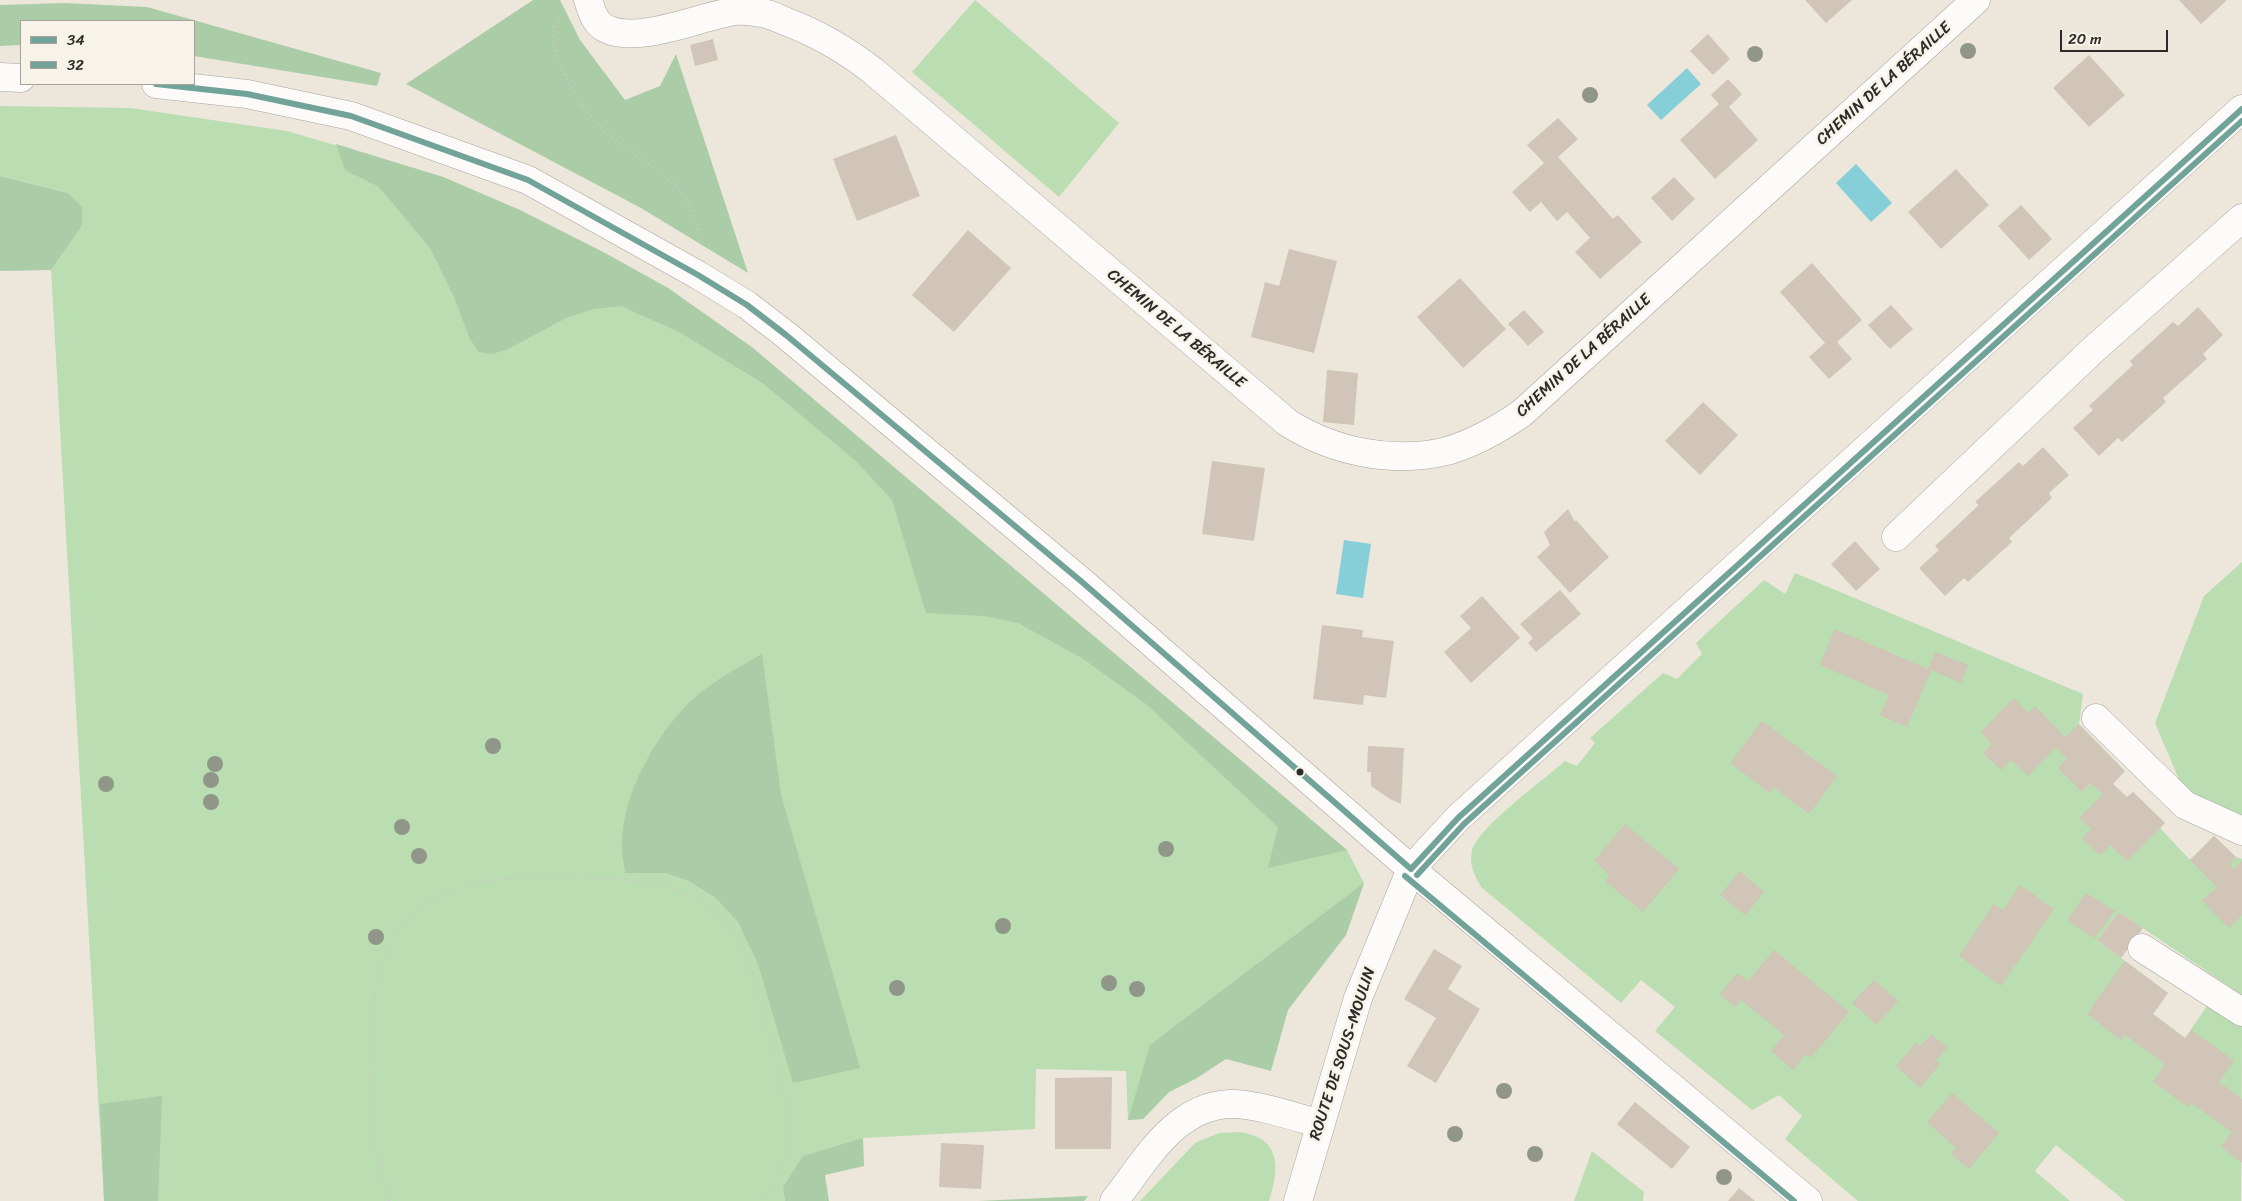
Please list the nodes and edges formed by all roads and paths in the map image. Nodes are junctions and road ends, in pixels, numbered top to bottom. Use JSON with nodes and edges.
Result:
{"nodes":[{"id":1,"x":588,"y":0,"type":"edge"},
{"id":2,"x":1976,"y":0,"type":"edge"},
{"id":3,"x":0,"y":77,"type":"edge"},
{"id":4,"x":20,"y":78,"type":"edge"},
{"id":5,"x":165,"y":85,"type":"edge"},
{"id":6,"x":2242,"y":108,"type":"edge"},
{"id":7,"x":2242,"y":218,"type":"edge"},
{"id":8,"x":698,"y":276,"type":"junction"},
{"id":9,"x":1896,"y":537,"type":"dead end"},
{"id":10,"x":2096,"y":718,"type":"dead end"},
{"id":11,"x":2242,"y":831,"type":"edge"},
{"id":12,"x":1411,"y":869,"type":"junction"},
{"id":13,"x":2142,"y":948,"type":"dead end"},
{"id":14,"x":2242,"y":1012,"type":"edge"},
{"id":15,"x":1320,"y":1124,"type":"junction"},
{"id":16,"x":389,"y":1201,"type":"edge"},
{"id":17,"x":766,"y":1201,"type":"edge"},
{"id":18,"x":1114,"y":1201,"type":"edge"},
{"id":19,"x":1298,"y":1201,"type":"edge"},
{"id":20,"x":1808,"y":1201,"type":"edge"}],
"edges":[{"from":1,"to":2,"type":"main road","name":"CHEMIN DE LA BÉRAILLE"},
{"from":1,"to":8,"type":"path"},
{"from":3,"to":4,"type":"main road"},
{"from":5,"to":8,"type":"main road"},
{"from":6,"to":12,"type":"main road","name":"ROUTE DE SOUS-MOULIN"},
{"from":7,"to":9,"type":"main road"},
{"from":8,"to":12,"type":"main road"},
{"from":10,"to":11,"type":"main road"},
{"from":12,"to":15,"type":"main road","name":"ROUTE DE SOUS-MOULIN"},
{"from":12,"to":20,"type":"main road"},
{"from":13,"to":14,"type":"main road"},
{"from":15,"to":18,"type":"main road"},
{"from":15,"to":19,"type":"main road","name":"ROUTE DE SOUS-MOULIN"},
{"from":16,"to":17,"type":"path"}]}
